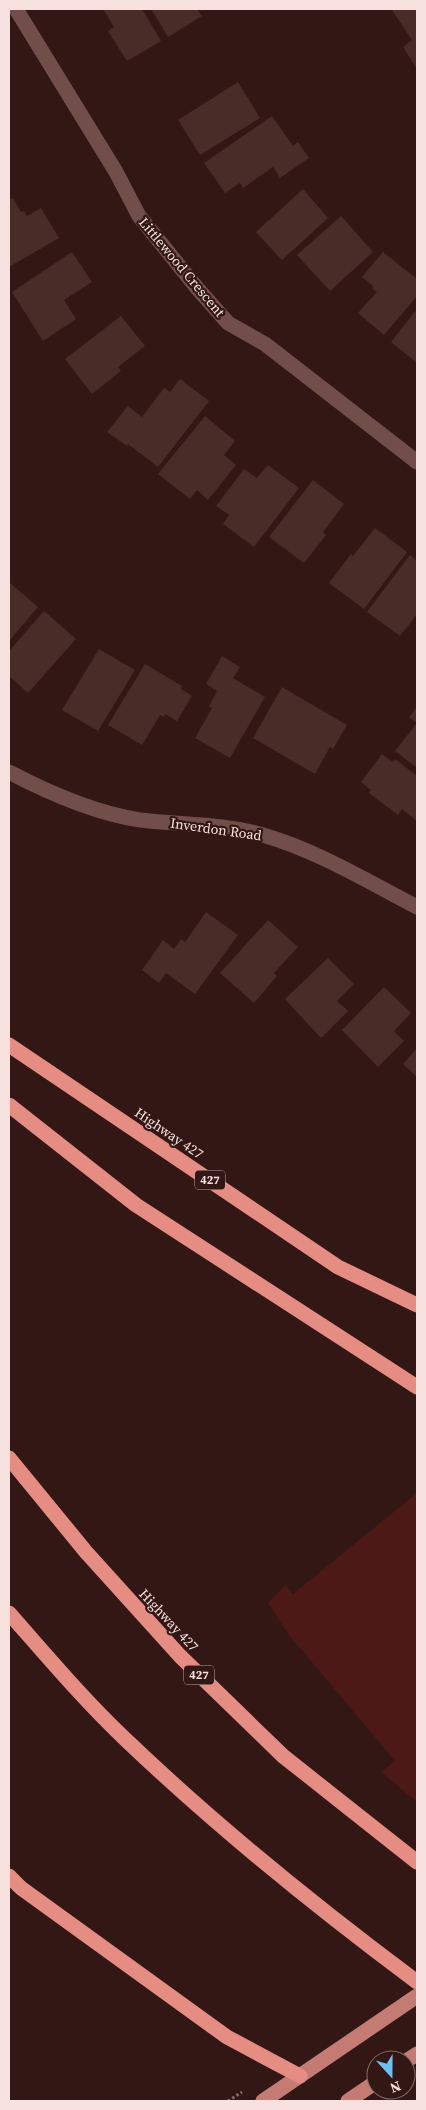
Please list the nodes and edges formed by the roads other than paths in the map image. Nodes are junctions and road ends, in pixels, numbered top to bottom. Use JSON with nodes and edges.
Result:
{"nodes":[{"id":1,"x":16,"y":9,"type":"edge"},
{"id":2,"x":417,"y":462,"type":"edge"},
{"id":3,"x":9,"y":772,"type":"edge"},
{"id":4,"x":417,"y":907,"type":"edge"},
{"id":5,"x":9,"y":1045,"type":"edge"},
{"id":6,"x":9,"y":1105,"type":"edge"},
{"id":7,"x":417,"y":1305,"type":"edge"},
{"id":8,"x":417,"y":1387,"type":"edge"},
{"id":9,"x":9,"y":1458,"type":"edge"},
{"id":10,"x":9,"y":1613,"type":"edge"},
{"id":11,"x":417,"y":1862,"type":"edge"},
{"id":12,"x":9,"y":1876,"type":"edge"},
{"id":13,"x":417,"y":1982,"type":"edge"},
{"id":14,"x":417,"y":1996,"type":"edge"},
{"id":15,"x":300,"y":2076,"type":"junction"},
{"id":16,"x":366,"y":2089,"type":"edge"},
{"id":17,"x":263,"y":2101,"type":"edge"},
{"id":18,"x":348,"y":2101,"type":"edge"}],
"edges":[{"from":1,"to":2,"type":"street","name":"Littlewood Crescent"},
{"from":3,"to":4,"type":"street","name":"Inverdon Road"},
{"from":5,"to":7,"type":"highway","name":"Highway 427","number":"427"},
{"from":6,"to":8,"type":"highway"},
{"from":9,"to":11,"type":"highway","name":"Highway 427","number":"427"},
{"from":10,"to":13,"type":"highway"},
{"from":12,"to":15,"type":"highway"},
{"from":14,"to":15,"type":"main road"},
{"from":15,"to":17,"type":"main road"},
{"from":16,"to":18,"type":"main road"}]}
